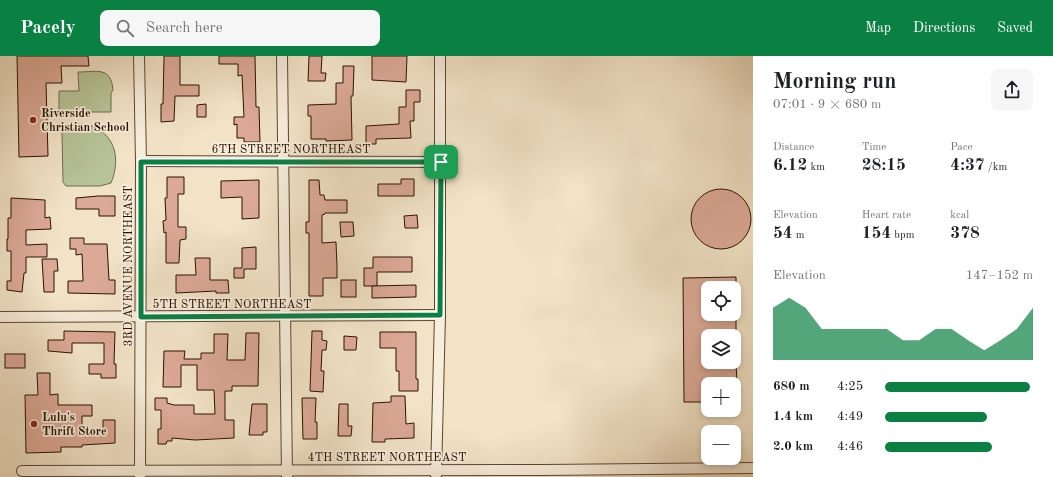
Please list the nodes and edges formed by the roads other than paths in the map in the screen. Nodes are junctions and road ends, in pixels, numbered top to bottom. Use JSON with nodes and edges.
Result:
{"nodes":[{"id":1,"x":139,"y":56,"type":"edge"},
{"id":2,"x":282,"y":56,"type":"edge"},
{"id":3,"x":440,"y":56,"type":"edge"},
{"id":4,"x":141,"y":162,"type":"junction"},
{"id":5,"x":283,"y":162,"type":"junction"},
{"id":6,"x":441,"y":162,"type":"junction"},
{"id":7,"x":440,"y":315,"type":"junction"},
{"id":8,"x":285,"y":316,"type":"junction"},
{"id":9,"x":0,"y":317,"type":"edge"},
{"id":10,"x":141,"y":317,"type":"junction"},
{"id":11,"x":753,"y":468,"type":"edge"},
{"id":12,"x":22,"y":471,"type":"dead end"},
{"id":13,"x":663,"y":473,"type":"edge"},
{"id":14,"x":140,"y":474,"type":"edge"},
{"id":15,"x":287,"y":474,"type":"edge"},
{"id":16,"x":436,"y":474,"type":"edge"},
{"id":17,"x":543,"y":474,"type":"edge"}],
"edges":[{"from":1,"to":4,"type":"street","name":"3RD AVENUE NORTHEAST"},
{"from":2,"to":5,"type":"street"},
{"from":3,"to":6,"type":"street"},
{"from":4,"to":5,"type":"street","name":"6TH STREET NORTHEAST"},
{"from":4,"to":10,"type":"street","name":"3RD AVENUE NORTHEAST"},
{"from":5,"to":6,"type":"street","name":"6TH STREET NORTHEAST"},
{"from":5,"to":8,"type":"street"},
{"from":6,"to":7,"type":"street"},
{"from":7,"to":8,"type":"street","name":"5TH STREET NORTHEAST"},
{"from":7,"to":16,"type":"street"},
{"from":8,"to":10,"type":"street","name":"5TH STREET NORTHEAST"},
{"from":8,"to":15,"type":"street"},
{"from":9,"to":10,"type":"street","name":"5TH STREET NORTHEAST"},
{"from":10,"to":14,"type":"street","name":"3RD AVENUE NORTHEAST"},
{"from":11,"to":13,"type":"street","name":"4TH STREET NORTHEAST"},
{"from":12,"to":14,"type":"street","name":"4TH STREET NORTHEAST"},
{"from":13,"to":17,"type":"street","name":"4TH STREET NORTHEAST"},
{"from":14,"to":15,"type":"street","name":"4TH STREET NORTHEAST"},
{"from":15,"to":16,"type":"street","name":"4TH STREET NORTHEAST"},
{"from":16,"to":17,"type":"street","name":"4TH STREET NORTHEAST"}]}
